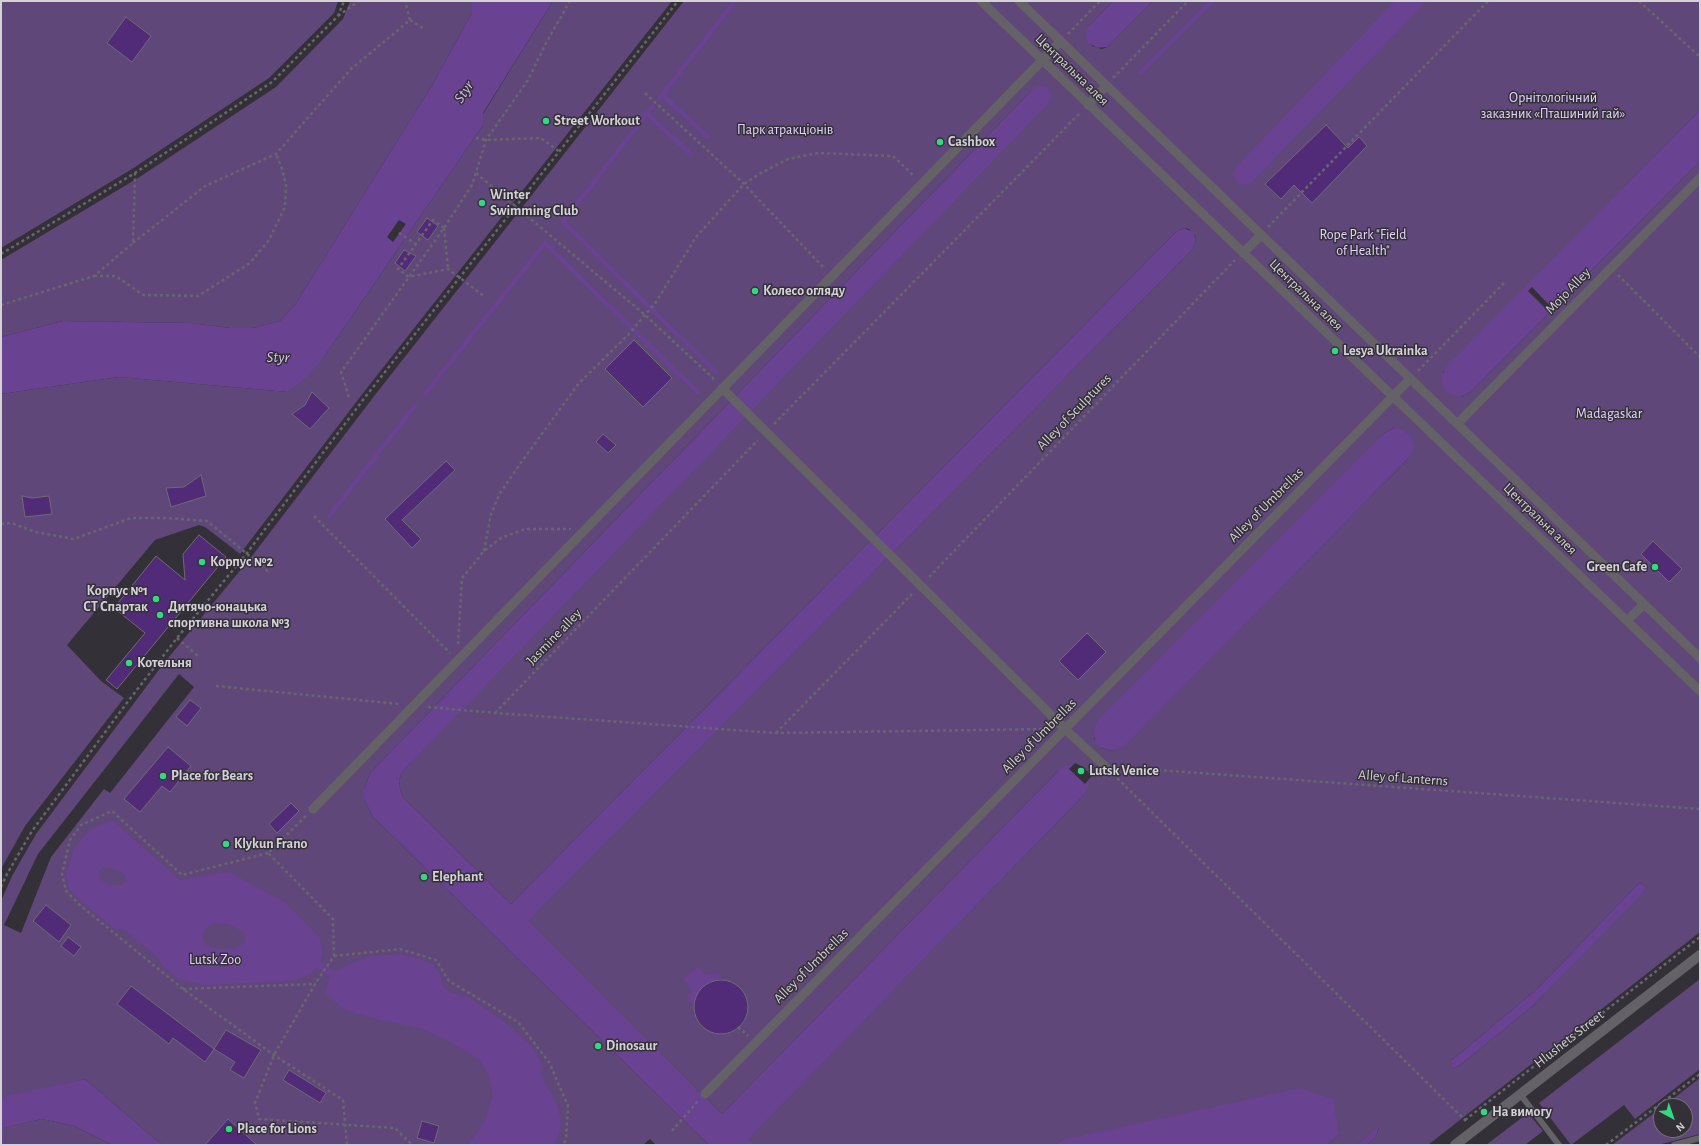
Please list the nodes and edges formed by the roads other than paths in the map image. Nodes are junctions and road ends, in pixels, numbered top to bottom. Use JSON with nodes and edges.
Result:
{"nodes":[{"id":1,"x":981,"y":1,"type":"edge"},
{"id":2,"x":1019,"y":1,"type":"edge"},
{"id":3,"x":1060,"y":42,"type":"junction"},
{"id":4,"x":1042,"y":61,"type":"junction"},
{"id":5,"x":1106,"y":86,"type":"junction"},
{"id":6,"x":1088,"y":105,"type":"junction"},
{"id":7,"x":1700,"y":178,"type":"edge"},
{"id":8,"x":1261,"y":235,"type":"junction"},
{"id":9,"x":1243,"y":253,"type":"junction"},
{"id":10,"x":1410,"y":379,"type":"junction"},
{"id":11,"x":722,"y":388,"type":"junction"},
{"id":12,"x":1393,"y":396,"type":"junction"},
{"id":13,"x":1457,"y":424,"type":"junction"},
{"id":14,"x":1644,"y":604,"type":"junction"},
{"id":15,"x":1627,"y":621,"type":"junction"},
{"id":16,"x":1700,"y":658,"type":"edge"},
{"id":17,"x":1700,"y":691,"type":"edge"},
{"id":18,"x":1065,"y":729,"type":"junction"},
{"id":19,"x":1106,"y":767,"type":"road end"},
{"id":20,"x":313,"y":809,"type":"road end"},
{"id":21,"x":1700,"y":955,"type":"edge"},
{"id":22,"x":705,"y":1094,"type":"road end"},
{"id":23,"x":1520,"y":1094,"type":"junction"},
{"id":24,"x":1700,"y":1138,"type":"edge"},
{"id":25,"x":1454,"y":1145,"type":"edge"},
{"id":26,"x":1559,"y":1145,"type":"edge"},
{"id":27,"x":1674,"y":1145,"type":"edge"}],
"edges":[{"from":1,"to":4,"type":"street","name":"Центральна алея"},
{"from":2,"to":3,"type":"street","name":"Центральна алея"},
{"from":3,"to":4,"type":"street"},
{"from":3,"to":5,"type":"street","name":"Центральна алея"},
{"from":4,"to":6,"type":"street","name":"Центральна алея"},
{"from":4,"to":11,"type":"street"},
{"from":5,"to":6,"type":"street"},
{"from":5,"to":8,"type":"street","name":"Центральна алея"},
{"from":6,"to":9,"type":"street","name":"Центральна алея"},
{"from":7,"to":13,"type":"street","name":"Mojo Alley"},
{"from":8,"to":9,"type":"street"},
{"from":8,"to":10,"type":"street","name":"Центральна алея"},
{"from":9,"to":12,"type":"street","name":"Центральна алея"},
{"from":10,"to":12,"type":"street","name":"Alley of Umbrellas"},
{"from":10,"to":13,"type":"street","name":"Центральна алея"},
{"from":11,"to":18,"type":"street"},
{"from":11,"to":20,"type":"street"},
{"from":12,"to":15,"type":"street","name":"Центральна алея"},
{"from":12,"to":18,"type":"street","name":"Alley of Umbrellas"},
{"from":13,"to":14,"type":"street","name":"Центральна алея"},
{"from":14,"to":15,"type":"street"},
{"from":14,"to":16,"type":"street","name":"Центральна алея"},
{"from":15,"to":17,"type":"street","name":"Центральна алея"},
{"from":18,"to":19,"type":"street"},
{"from":18,"to":22,"type":"street","name":"Alley of Umbrellas"},
{"from":21,"to":23,"type":"street","name":"Hlushets Street"},
{"from":23,"to":25,"type":"street","name":"Hlushets Street"},
{"from":23,"to":26,"type":"lane"},
{"from":24,"to":27,"type":"lane"}]}
